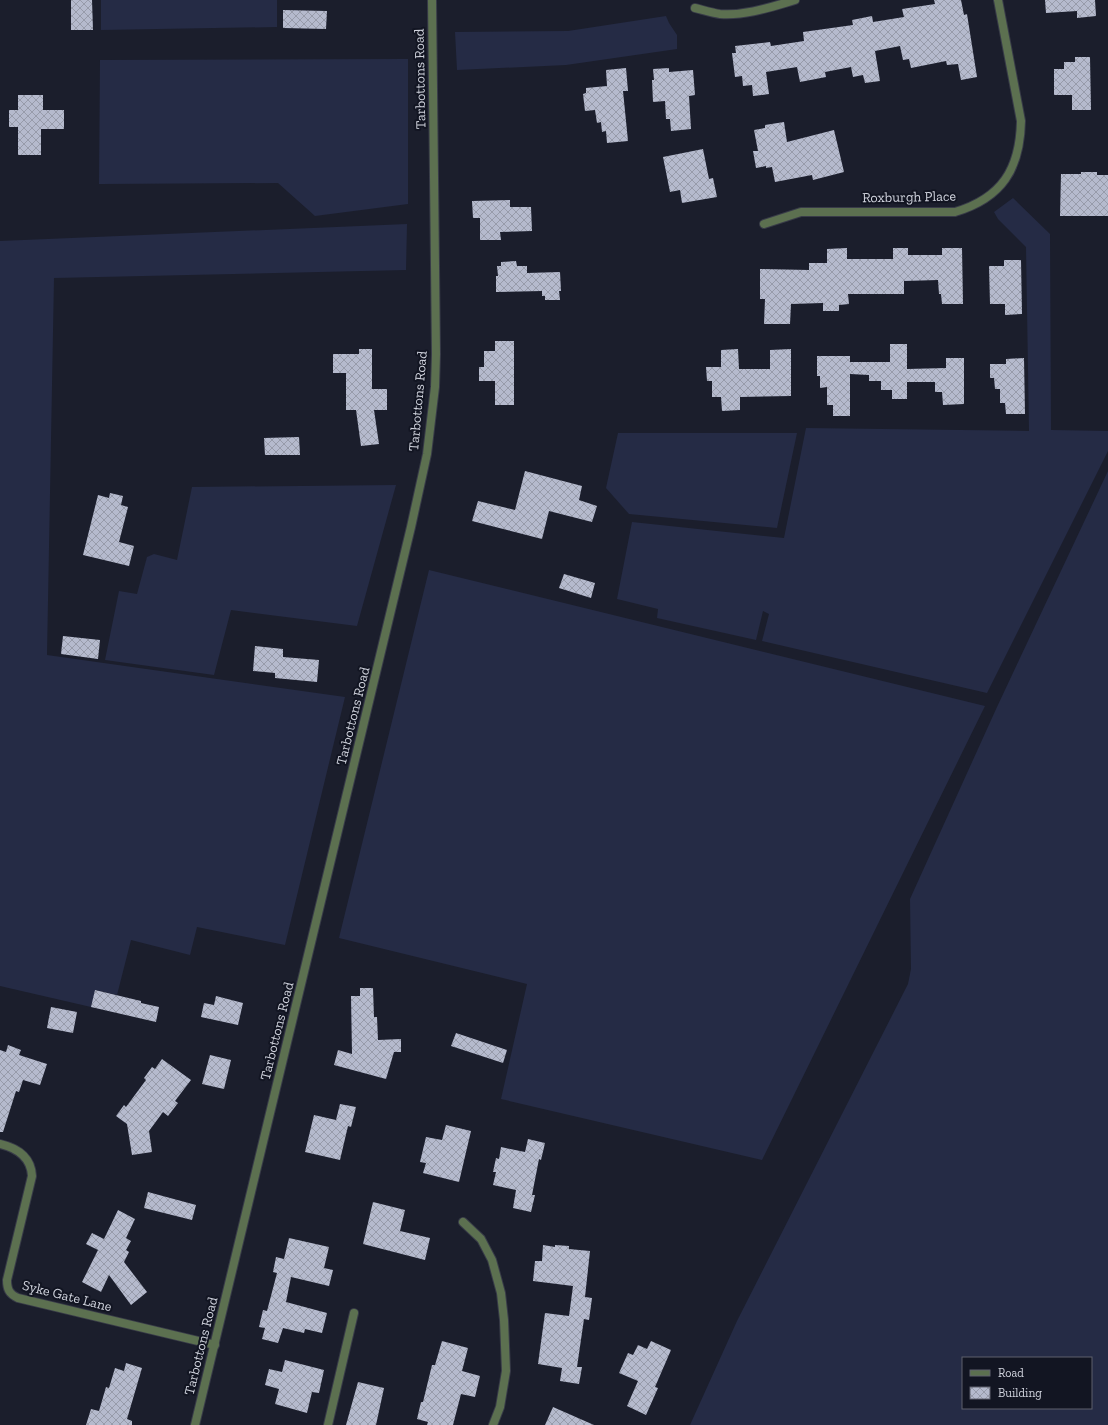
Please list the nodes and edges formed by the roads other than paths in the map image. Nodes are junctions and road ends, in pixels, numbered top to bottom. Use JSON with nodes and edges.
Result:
{"nodes":[{"id":1,"x":432,"y":0,"type":"edge"},
{"id":2,"x":795,"y":0,"type":"edge"},
{"id":3,"x":998,"y":0,"type":"edge"},
{"id":4,"x":696,"y":8,"type":"dead end"},
{"id":5,"x":764,"y":224,"type":"dead end"},
{"id":6,"x":0,"y":1144,"type":"edge"},
{"id":7,"x":463,"y":1222,"type":"dead end"},
{"id":8,"x":354,"y":1313,"type":"dead end"},
{"id":9,"x":215,"y":1345,"type":"junction"},
{"id":10,"x":195,"y":1425,"type":"edge"},
{"id":11,"x":328,"y":1425,"type":"edge"},
{"id":12,"x":493,"y":1425,"type":"edge"}],
"edges":[{"from":1,"to":9,"type":"street","name":"Tarbottons Road"},
{"from":2,"to":4,"type":"street"},
{"from":3,"to":5,"type":"street","name":"Roxburgh Place"},
{"from":6,"to":9,"type":"street","name":"Syke Gate Lane"},
{"from":7,"to":12,"type":"street"},
{"from":8,"to":11,"type":"street"},
{"from":9,"to":10,"type":"street","name":"Tarbottons Road"}]}
